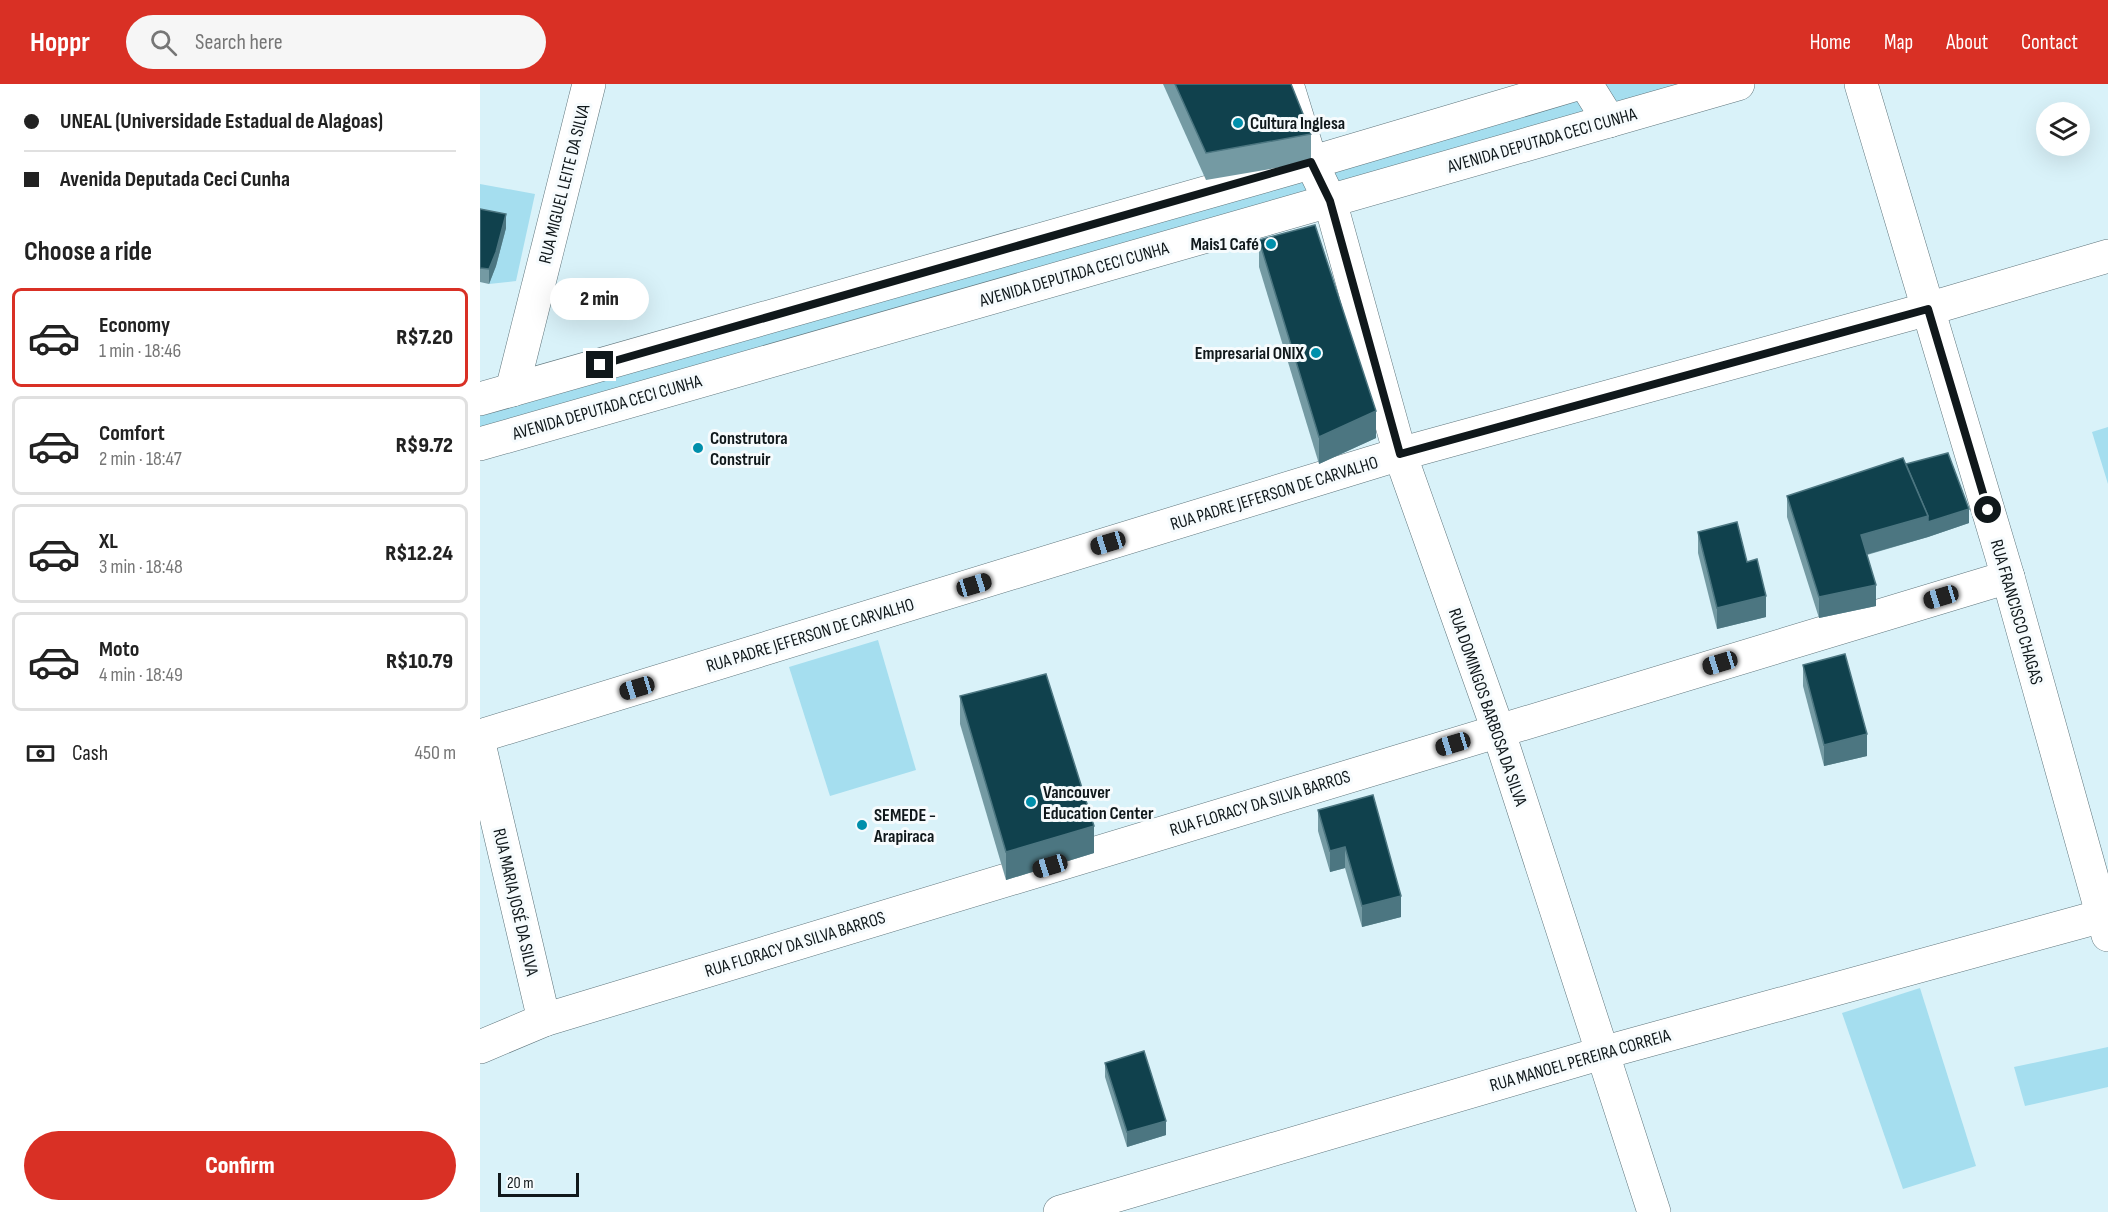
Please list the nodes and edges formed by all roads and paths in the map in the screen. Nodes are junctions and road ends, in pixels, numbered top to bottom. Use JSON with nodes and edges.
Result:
{"nodes":[{"id":1,"x":589,"y":84,"type":"edge"},
{"id":2,"x":1287,"y":84,"type":"edge"},
{"id":3,"x":1578,"y":84,"type":"edge"},
{"id":4,"x":1586,"y":84,"type":"edge"},
{"id":5,"x":1738,"y":84,"type":"edge"},
{"id":6,"x":1861,"y":84,"type":"edge"},
{"id":7,"x":1609,"y":121,"type":"junction"},
{"id":8,"x":1311,"y":162,"type":"junction"},
{"id":9,"x":1330,"y":201,"type":"junction"},
{"id":10,"x":2108,"y":256,"type":"edge"},
{"id":11,"x":1928,"y":309,"type":"junction"},
{"id":12,"x":512,"y":390,"type":"junction"},
{"id":13,"x":480,"y":399,"type":"edge"},
{"id":14,"x":480,"y":444,"type":"edge"},
{"id":15,"x":1400,"y":454,"type":"junction"},
{"id":16,"x":2008,"y":576,"type":"junction"},
{"id":17,"x":1498,"y":730,"type":"junction"},
{"id":18,"x":480,"y":736,"type":"edge"},
{"id":19,"x":480,"y":748,"type":"edge"},
{"id":20,"x":2105,"y":925,"type":"edge"},
{"id":21,"x":544,"y":1020,"type":"junction"},
{"id":22,"x":480,"y":1047,"type":"edge"},
{"id":23,"x":1602,"y":1053,"type":"junction"},
{"id":24,"x":1060,"y":1212,"type":"edge"},
{"id":25,"x":1654,"y":1212,"type":"edge"}],
"edges":[{"from":1,"to":12,"type":"street","name":"RUA MIGUEL LEITE DA SILVA"},
{"from":2,"to":8,"type":"street"},
{"from":3,"to":8,"type":"street"},
{"from":4,"to":7,"type":"street"},
{"from":5,"to":7,"type":"street","name":"AVENIDA DEPUTADA CECI CUNHA"},
{"from":6,"to":11,"type":"street","name":"RUA FRANCISCO CHAGAS"},
{"from":7,"to":9,"type":"street","name":"AVENIDA DEPUTADA CECI CUNHA"},
{"from":8,"to":9,"type":"street","name":"RUA DOMINGOS BARBOSA DA SILVA"},
{"from":8,"to":12,"type":"street"},
{"from":9,"to":14,"type":"street","name":"AVENIDA DEPUTADA CECI CUNHA"},
{"from":9,"to":15,"type":"street","name":"RUA DOMINGOS BARBOSA DA SILVA"},
{"from":10,"to":11,"type":"street","name":"RUA PADRE JEFERSON DE CARVALHO"},
{"from":11,"to":15,"type":"street","name":"RUA PADRE JEFERSON DE CARVALHO"},
{"from":11,"to":16,"type":"street","name":"RUA FRANCISCO CHAGAS"},
{"from":12,"to":13,"type":"street"},
{"from":15,"to":17,"type":"street","name":"RUA DOMINGOS BARBOSA DA SILVA"},
{"from":15,"to":18,"type":"street","name":"RUA PADRE JEFERSON DE CARVALHO"},
{"from":16,"to":17,"type":"street","name":"RUA FLORACY DA SILVA BARROS"},
{"from":16,"to":20,"type":"street","name":"RUA FRANCISCO CHAGAS"},
{"from":17,"to":21,"type":"street","name":"RUA FLORACY DA SILVA BARROS"},
{"from":17,"to":23,"type":"street","name":"RUA DOMINGOS BARBOSA DA SILVA"},
{"from":19,"to":21,"type":"street","name":"RUA MARIA JOSÉ DA SILVA"},
{"from":20,"to":23,"type":"street","name":"RUA MANOEL PEREIRA CORREIA"},
{"from":21,"to":22,"type":"street","name":"RUA FLORACY DA SILVA BARROS"},
{"from":23,"to":24,"type":"street","name":"RUA MANOEL PEREIRA CORREIA"},
{"from":23,"to":25,"type":"street","name":"RUA DOMINGOS BARBOSA DA SILVA"}]}
